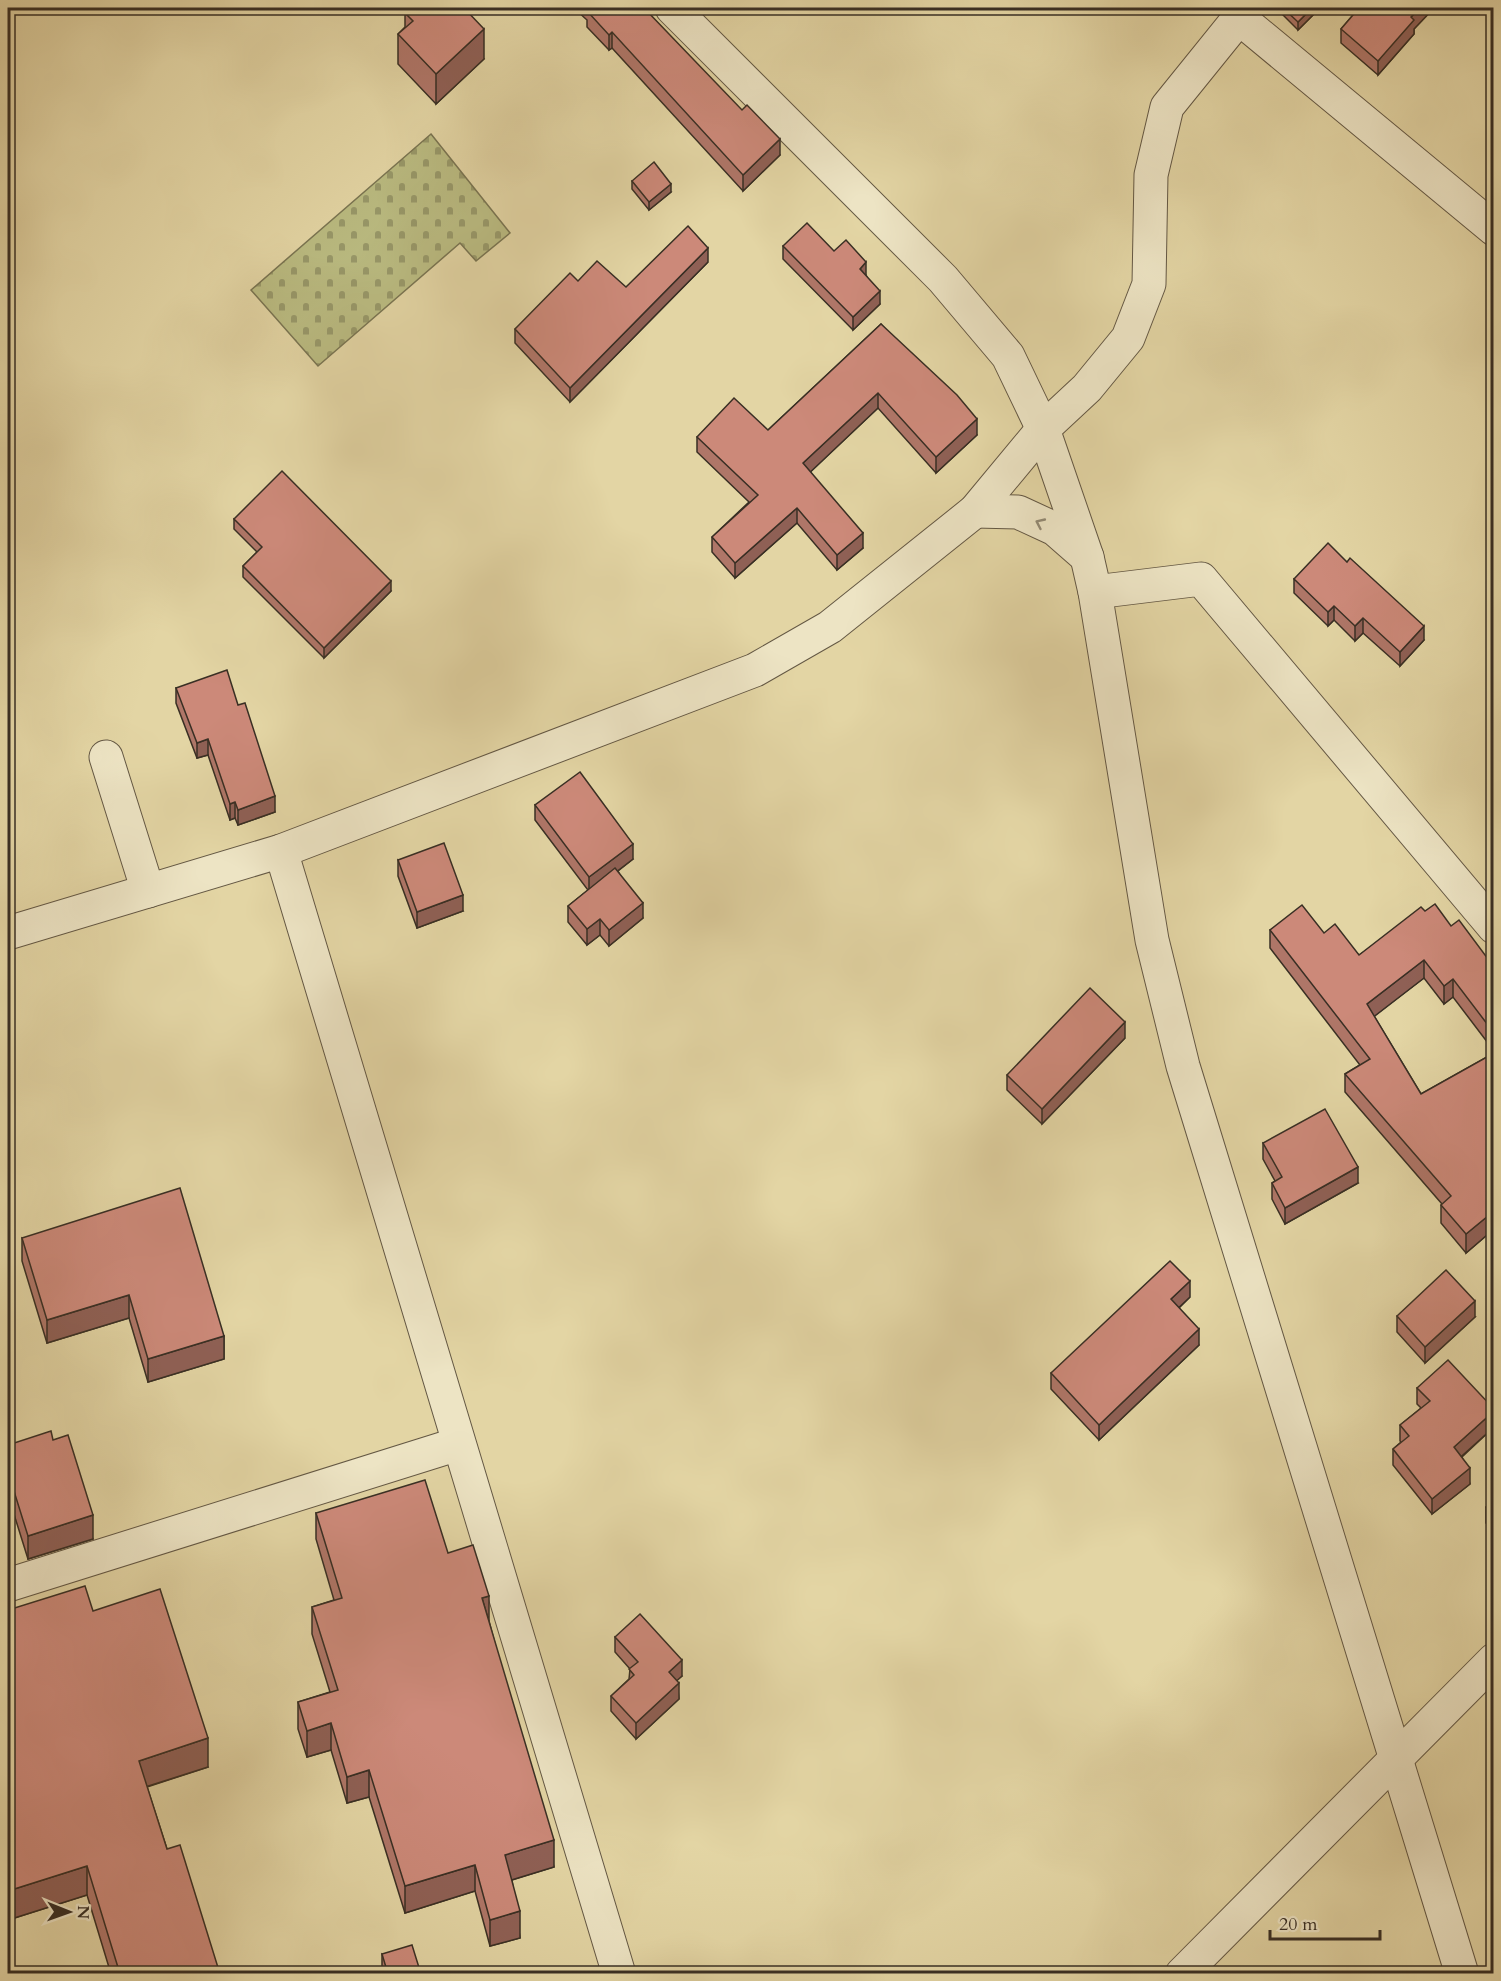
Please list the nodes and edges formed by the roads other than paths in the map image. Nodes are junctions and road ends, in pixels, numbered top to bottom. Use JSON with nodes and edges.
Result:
{"nodes":[{"id":1,"x":672,"y":8,"type":"edge"},
{"id":2,"x":1243,"y":12,"type":"edge"},
{"id":3,"x":1494,"y":229,"type":"edge"},
{"id":4,"x":1044,"y":429,"type":"junction"},
{"id":5,"x":975,"y":511,"type":"junction"},
{"id":6,"x":1087,"y":557,"type":"junction"},
{"id":7,"x":1095,"y":592,"type":"junction"},
{"id":8,"x":105,"y":757,"type":"dead end"},
{"id":9,"x":281,"y":851,"type":"junction"},
{"id":10,"x":148,"y":891,"type":"junction"},
{"id":11,"x":1494,"y":927,"type":"edge"},
{"id":12,"x":8,"y":933,"type":"edge"},
{"id":13,"x":458,"y":1444,"type":"junction"},
{"id":14,"x":8,"y":1585,"type":"edge"},
{"id":15,"x":1494,"y":1660,"type":"edge"},
{"id":16,"x":1396,"y":1756,"type":"junction"},
{"id":17,"x":619,"y":1974,"type":"edge"},
{"id":18,"x":1182,"y":1974,"type":"edge"},
{"id":19,"x":1462,"y":1974,"type":"edge"}],
"edges":[{"from":1,"to":4,"type":"street"},
{"from":2,"to":3,"type":"street"},
{"from":2,"to":4,"type":"street"},
{"from":4,"to":5,"type":"street"},
{"from":4,"to":6,"type":"street"},
{"from":6,"to":5,"type":"street","one_way":true},
{"from":5,"to":9,"type":"street"},
{"from":6,"to":7,"type":"street"},
{"from":7,"to":11,"type":"street"},
{"from":7,"to":16,"type":"street"},
{"from":8,"to":10,"type":"street"},
{"from":9,"to":10,"type":"street"},
{"from":9,"to":13,"type":"street"},
{"from":10,"to":12,"type":"street"},
{"from":13,"to":14,"type":"street"},
{"from":13,"to":17,"type":"street"},
{"from":15,"to":16,"type":"street"},
{"from":16,"to":18,"type":"street"},
{"from":16,"to":19,"type":"street"}]}
